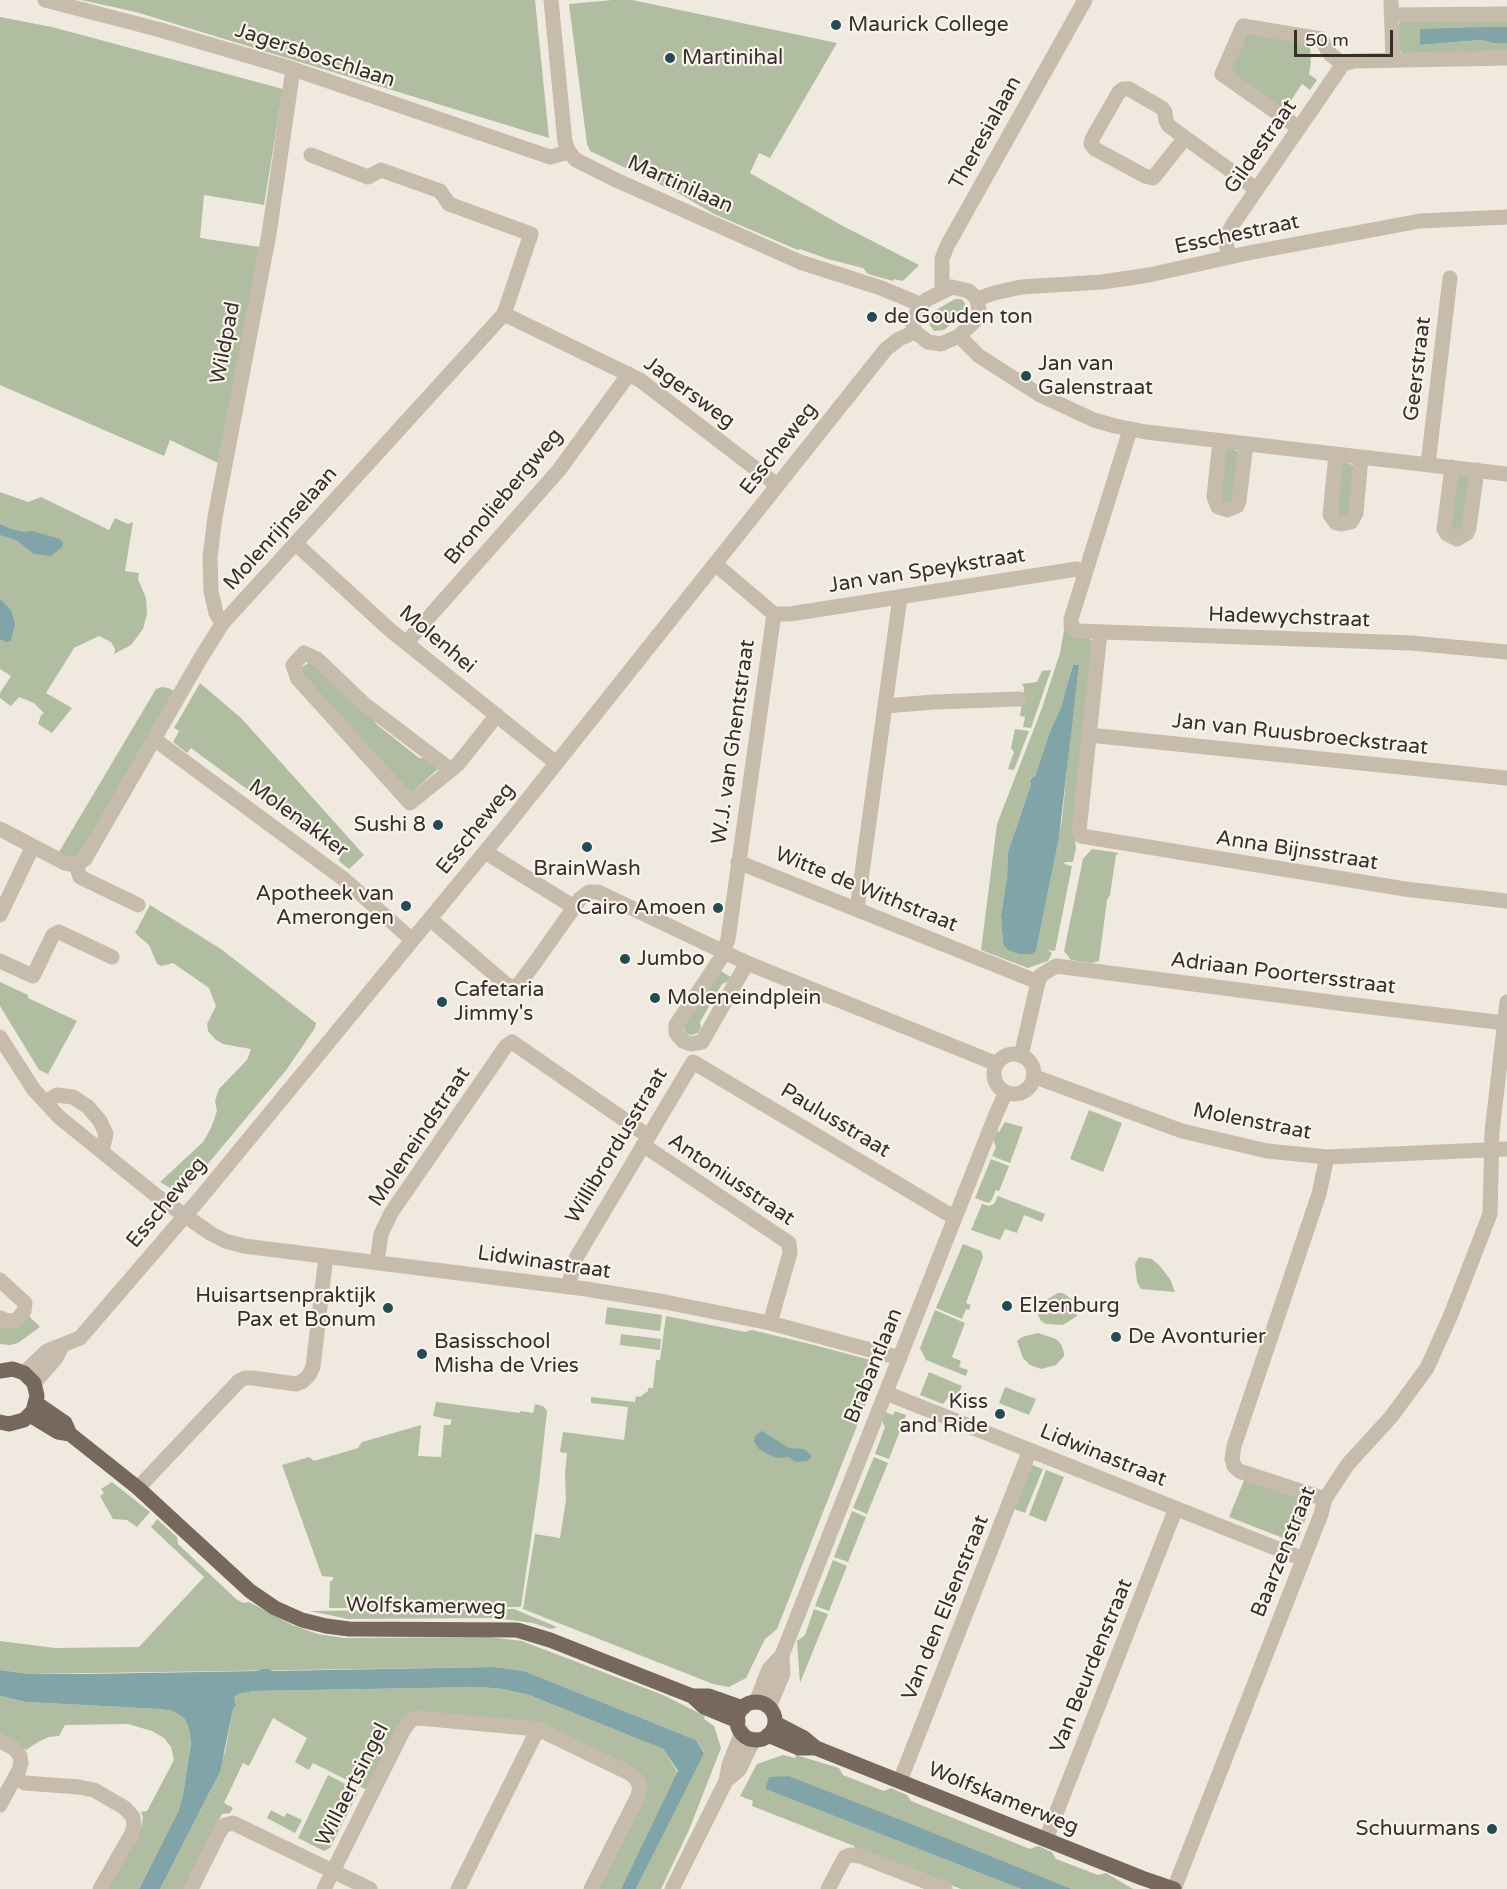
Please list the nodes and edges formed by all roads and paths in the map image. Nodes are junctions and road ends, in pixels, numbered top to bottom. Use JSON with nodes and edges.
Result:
{"nodes":[{"id":1,"x":45,"y":0,"type":"edge"},
{"id":2,"x":551,"y":0,"type":"edge"},
{"id":3,"x":1085,"y":0,"type":"edge"},
{"id":4,"x":1391,"y":8,"type":"edge"},
{"id":5,"x":1507,"y":14,"type":"edge"},
{"id":6,"x":1507,"y":58,"type":"edge"},
{"id":7,"x":1393,"y":60,"type":"junction"},
{"id":8,"x":1343,"y":64,"type":"junction"},
{"id":9,"x":293,"y":69,"type":"junction"},
{"id":10,"x":1299,"y":128,"type":"junction"},
{"id":11,"x":1185,"y":138,"type":"junction"},
{"id":12,"x":569,"y":152,"type":"junction"},
{"id":13,"x":311,"y":155,"type":"dead end"},
{"id":14,"x":1256,"y":189,"type":"junction"},
{"id":15,"x":1507,"y":217,"type":"edge"},
{"id":16,"x":1229,"y":257,"type":"junction"},
{"id":17,"x":1450,"y":278,"type":"dead end"},
{"id":18,"x":942,"y":291,"type":"junction"},
{"id":19,"x":977,"y":299,"type":"junction"},
{"id":20,"x":922,"y":305,"type":"junction"},
{"id":21,"x":504,"y":314,"type":"junction"},
{"id":22,"x":915,"y":332,"type":"junction"},
{"id":23,"x":959,"y":336,"type":"junction"},
{"id":24,"x":628,"y":374,"type":"junction"},
{"id":25,"x":1130,"y":430,"type":"junction"},
{"id":26,"x":1220,"y":441,"type":"junction"},
{"id":27,"x":1246,"y":444,"type":"junction"},
{"id":28,"x":1336,"y":454,"type":"junction"},
{"id":29,"x":1361,"y":458,"type":"junction"},
{"id":30,"x":1428,"y":464,"type":"junction"},
{"id":31,"x":1452,"y":467,"type":"junction"},
{"id":32,"x":1477,"y":470,"type":"junction"},
{"id":33,"x":1507,"y":474,"type":"edge"},
{"id":34,"x":777,"y":485,"type":"junction"},
{"id":35,"x":295,"y":543,"type":"junction"},
{"id":36,"x":715,"y":564,"type":"junction"},
{"id":37,"x":1086,"y":571,"type":"junction"},
{"id":38,"x":900,"y":597,"type":"junction"},
{"id":39,"x":774,"y":614,"type":"junction"},
{"id":40,"x":222,"y":624,"type":"junction"},
{"id":41,"x":1100,"y":632,"type":"junction"},
{"id":42,"x":406,"y":643,"type":"junction"},
{"id":43,"x":1507,"y":652,"type":"edge"},
{"id":44,"x":1019,"y":699,"type":"dead end"},
{"id":45,"x":885,"y":706,"type":"junction"},
{"id":46,"x":497,"y":715,"type":"junction"},
{"id":47,"x":1089,"y":735,"type":"junction"},
{"id":48,"x":154,"y":740,"type":"junction"},
{"id":49,"x":556,"y":763,"type":"junction"},
{"id":50,"x":451,"y":770,"type":"junction"},
{"id":51,"x":1507,"y":778,"type":"edge"},
{"id":52,"x":0,"y":829,"type":"edge"},
{"id":53,"x":33,"y":846,"type":"junction"},
{"id":54,"x":485,"y":852,"type":"junction"},
{"id":55,"x":738,"y":862,"type":"junction"},
{"id":56,"x":76,"y":866,"type":"junction"},
{"id":57,"x":1507,"y":901,"type":"edge"},
{"id":58,"x":138,"y":905,"type":"dead end"},
{"id":59,"x":574,"y":907,"type":"junction"},
{"id":60,"x":856,"y":909,"type":"junction"},
{"id":61,"x":0,"y":915,"type":"edge"},
{"id":62,"x":430,"y":919,"type":"junction"},
{"id":63,"x":412,"y":940,"type":"junction"},
{"id":64,"x":723,"y":952,"type":"junction"},
{"id":65,"x":112,"y":957,"type":"dead end"},
{"id":66,"x":0,"y":961,"type":"edge"},
{"id":67,"x":747,"y":963,"type":"junction"},
{"id":68,"x":1038,"y":982,"type":"junction"},
{"id":69,"x":1507,"y":1002,"type":"edge"},
{"id":70,"x":1505,"y":1023,"type":"junction"},
{"id":71,"x":0,"y":1036,"type":"edge"},
{"id":72,"x":1021,"y":1056,"type":"junction"},
{"id":73,"x":693,"y":1062,"type":"joint"},
{"id":74,"x":997,"y":1064,"type":"junction"},
{"id":75,"x":1033,"y":1076,"type":"junction"},
{"id":76,"x":1006,"y":1092,"type":"junction"},
{"id":77,"x":45,"y":1101,"type":"junction"},
{"id":78,"x":1501,"y":1102,"type":"edge"},
{"id":79,"x":645,"y":1141,"type":"junction"},
{"id":80,"x":1507,"y":1149,"type":"edge"},
{"id":81,"x":1491,"y":1150,"type":"junction"},
{"id":82,"x":102,"y":1151,"type":"junction"},
{"id":83,"x":1327,"y":1157,"type":"junction"},
{"id":84,"x":184,"y":1215,"type":"junction"},
{"id":85,"x":955,"y":1218,"type":"junction"},
{"id":86,"x":326,"y":1256,"type":"junction"},
{"id":87,"x":377,"y":1262,"type":"junction"},
{"id":88,"x":2,"y":1286,"type":"edge"},
{"id":89,"x":568,"y":1287,"type":"junction"},
{"id":90,"x":0,"y":1318,"type":"edge"},
{"id":91,"x":770,"y":1323,"type":"junction"},
{"id":92,"x":900,"y":1358,"type":"junction"},
{"id":93,"x":0,"y":1371,"type":"edge"},
{"id":94,"x":29,"y":1378,"type":"junction"},
{"id":95,"x":886,"y":1393,"type":"junction"},
{"id":96,"x":33,"y":1409,"type":"junction"},
{"id":97,"x":0,"y":1423,"type":"edge"},
{"id":98,"x":1030,"y":1450,"type":"junction"},
{"id":99,"x":138,"y":1488,"type":"junction"},
{"id":100,"x":1325,"y":1499,"type":"junction"},
{"id":101,"x":1176,"y":1508,"type":"junction"},
{"id":102,"x":1304,"y":1559,"type":"junction"},
{"id":103,"x":755,"y":1721,"type":"junction"},
{"id":104,"x":538,"y":1729,"type":"junction"},
{"id":105,"x":0,"y":1741,"type":"edge"},
{"id":106,"x":15,"y":1778,"type":"junction"},
{"id":107,"x":900,"y":1781,"type":"junction"},
{"id":108,"x":0,"y":1804,"type":"edge"},
{"id":109,"x":1046,"y":1839,"type":"junction"},
{"id":110,"x":334,"y":1870,"type":"junction"},
{"id":111,"x":100,"y":1889,"type":"edge"},
{"id":112,"x":191,"y":1889,"type":"edge"},
{"id":113,"x":324,"y":1889,"type":"edge"},
{"id":114,"x":370,"y":1889,"type":"edge"},
{"id":115,"x":458,"y":1889,"type":"edge"},
{"id":116,"x":591,"y":1889,"type":"edge"},
{"id":117,"x":672,"y":1889,"type":"edge"},
{"id":118,"x":828,"y":1889,"type":"edge"},
{"id":119,"x":945,"y":1889,"type":"edge"},
{"id":120,"x":1174,"y":1889,"type":"edge"}],
"edges":[{"from":1,"to":9,"type":"street","name":"Jagersboschlaan"},
{"from":2,"to":12,"type":"street"},
{"from":3,"to":18,"type":"street","name":"Theresialaan"},
{"from":4,"to":5,"type":"street"},
{"from":4,"to":7,"type":"street"},
{"from":6,"to":7,"type":"street"},
{"from":7,"to":8,"type":"street"},
{"from":8,"to":10,"type":"street","name":"Gildestraat"},
{"from":8,"to":10,"type":"street"},
{"from":9,"to":12,"type":"street","name":"Jagersboschlaan"},
{"from":9,"to":40,"type":"street","name":"Wildpad"},
{"from":10,"to":14,"type":"street","name":"Gildestraat"},
{"from":11,"to":11,"type":"street"},
{"from":11,"to":14,"type":"street"},
{"from":12,"to":20,"type":"street","name":"Martinilaan"},
{"from":13,"to":21,"type":"street","name":"Molenrijnselaan"},
{"from":14,"to":16,"type":"street","name":"Gildestraat"},
{"from":15,"to":16,"type":"street","name":"Esschestraat"},
{"from":16,"to":19,"type":"street","name":"Esschestraat"},
{"from":17,"to":30,"type":"street","name":"Geerstraat"},
{"from":18,"to":19,"type":"street"},
{"from":18,"to":20,"type":"street"},
{"from":19,"to":23,"type":"street"},
{"from":20,"to":22,"type":"street"},
{"from":21,"to":24,"type":"street","name":"Jagersweg"},
{"from":21,"to":35,"type":"street","name":"Molenrijnselaan"},
{"from":22,"to":23,"type":"street"},
{"from":22,"to":34,"type":"street","name":"Esscheweg"},
{"from":23,"to":25,"type":"street"},
{"from":24,"to":34,"type":"street","name":"Jagersweg"},
{"from":24,"to":42,"type":"street","name":"Bronoliebergweg"},
{"from":25,"to":26,"type":"street"},
{"from":25,"to":37,"type":"street"},
{"from":26,"to":27,"type":"street"},
{"from":26,"to":27,"type":"street"},
{"from":27,"to":28,"type":"street"},
{"from":28,"to":29,"type":"street"},
{"from":28,"to":29,"type":"street"},
{"from":29,"to":30,"type":"street"},
{"from":30,"to":31,"type":"street"},
{"from":31,"to":32,"type":"street"},
{"from":31,"to":32,"type":"street"},
{"from":32,"to":33,"type":"street"},
{"from":34,"to":36,"type":"street","name":"Esscheweg"},
{"from":35,"to":40,"type":"street","name":"Molenrijnselaan"},
{"from":35,"to":42,"type":"street","name":"Molenhei"},
{"from":36,"to":39,"type":"street","name":"W.J. van Ghentstraat"},
{"from":36,"to":49,"type":"street","name":"Esscheweg"},
{"from":37,"to":38,"type":"street","name":"Jan van Speykstraat"},
{"from":37,"to":41,"type":"street","name":"Hadewychstraat"},
{"from":38,"to":39,"type":"street","name":"Jan van Speykstraat"},
{"from":38,"to":45,"type":"street"},
{"from":39,"to":55,"type":"street","name":"W.J. van Ghentstraat"},
{"from":40,"to":48,"type":"street","name":"Molenrijnselaan"},
{"from":41,"to":43,"type":"street","name":"Hadewychstraat"},
{"from":41,"to":47,"type":"street"},
{"from":42,"to":46,"type":"street","name":"Molenhei"},
{"from":44,"to":45,"type":"street"},
{"from":45,"to":60,"type":"street"},
{"from":46,"to":49,"type":"street","name":"Molenhei"},
{"from":46,"to":50,"type":"street"},
{"from":47,"to":51,"type":"street","name":"Jan van Ruusbroeckstraat"},
{"from":47,"to":57,"type":"street","name":"Anna Bijnsstraat"},
{"from":48,"to":56,"type":"street","name":"Molenrijnselaan"},
{"from":48,"to":63,"type":"street","name":"Molenakker"},
{"from":49,"to":54,"type":"street","name":"Esscheweg"},
{"from":50,"to":50,"type":"street"},
{"from":52,"to":53,"type":"street"},
{"from":53,"to":56,"type":"street"},
{"from":53,"to":61,"type":"street"},
{"from":54,"to":59,"type":"street"},
{"from":54,"to":62,"type":"street","name":"Esscheweg"},
{"from":55,"to":60,"type":"street","name":"Witte de Withstraat"},
{"from":55,"to":64,"type":"street","name":"W.J. van Ghentstraat"},
{"from":56,"to":58,"type":"street"},
{"from":59,"to":62,"type":"street"},
{"from":59,"to":64,"type":"street"},
{"from":60,"to":68,"type":"street","name":"Witte de Withstraat"},
{"from":62,"to":63,"type":"street","name":"Esscheweg"},
{"from":63,"to":84,"type":"street","name":"Esscheweg"},
{"from":64,"to":67,"type":"street"},
{"from":64,"to":67,"type":"street"},
{"from":65,"to":66,"type":"street"},
{"from":67,"to":74,"type":"street"},
{"from":68,"to":70,"type":"street","name":"Adriaan Poortersstraat"},
{"from":68,"to":72,"type":"street"},
{"from":69,"to":70,"type":"street","name":"Baarzenstraat"},
{"from":70,"to":78,"type":"street","name":"Baarzenstraat"},
{"from":71,"to":77,"type":"street","name":"Lidwinastraat"},
{"from":72,"to":74,"type":"street"},
{"from":72,"to":75,"type":"street"},
{"from":73,"to":79,"type":"street","name":"Willibrordusstraat"},
{"from":73,"to":85,"type":"street","name":"Paulusstraat"},
{"from":74,"to":76,"type":"street"},
{"from":75,"to":76,"type":"street"},
{"from":75,"to":83,"type":"street","name":"Molenstraat"},
{"from":76,"to":85,"type":"street","name":"Brabantlaan"},
{"from":77,"to":82,"type":"street","name":"Lidwinastraat"},
{"from":77,"to":82,"type":"street"},
{"from":78,"to":81,"type":"street","name":"Baarzenstraat"},
{"from":79,"to":87,"type":"street","name":"Moleneindstraat"},
{"from":79,"to":89,"type":"street","name":"Willibrordusstraat"},
{"from":79,"to":91,"type":"street","name":"Antoniusstraat"},
{"from":80,"to":81,"type":"street","name":"Molenstraat"},
{"from":81,"to":83,"type":"street","name":"Molenstraat"},
{"from":81,"to":100,"type":"street","name":"Baarzenstraat"},
{"from":82,"to":84,"type":"street","name":"Lidwinastraat"},
{"from":83,"to":100,"type":"street"},
{"from":84,"to":86,"type":"street","name":"Lidwinastraat"},
{"from":84,"to":94,"type":"street","name":"Esscheweg"},
{"from":85,"to":92,"type":"street","name":"Brabantlaan"},
{"from":86,"to":87,"type":"street","name":"Lidwinastraat"},
{"from":86,"to":99,"type":"street"},
{"from":87,"to":89,"type":"street","name":"Lidwinastraat"},
{"from":88,"to":90,"type":"street"},
{"from":89,"to":91,"type":"street","name":"Lidwinastraat"},
{"from":91,"to":92,"type":"street","name":"Lidwinastraat"},
{"from":92,"to":95,"type":"street","name":"Brabantlaan"},
{"from":93,"to":94,"type":"main road"},
{"from":94,"to":96,"type":"main road"},
{"from":95,"to":98,"type":"street","name":"Lidwinastraat"},
{"from":95,"to":103,"type":"street","name":"Brabantlaan"},
{"from":96,"to":97,"type":"main road"},
{"from":96,"to":99,"type":"main road","name":"Wolfskamerweg"},
{"from":98,"to":101,"type":"street","name":"Lidwinastraat"},
{"from":98,"to":107,"type":"street","name":"Van den Elsenstraat"},
{"from":99,"to":103,"type":"main road","name":"Wolfskamerweg"},
{"from":100,"to":102,"type":"street","name":"Baarzenstraat"},
{"from":101,"to":102,"type":"street","name":"Lidwinastraat"},
{"from":101,"to":109,"type":"street","name":"Van Beurdenstraat"},
{"from":102,"to":120,"type":"street","name":"Baarzenstraat"},
{"from":103,"to":107,"type":"main road","name":"Wolfskamerweg"},
{"from":103,"to":117,"type":"street","name":"Brabantlaan"},
{"from":104,"to":110,"type":"street","name":"Willaertsingel"},
{"from":104,"to":115,"type":"street"},
{"from":104,"to":116,"type":"street","name":"Willaertsingel"},
{"from":105,"to":106,"type":"street"},
{"from":106,"to":108,"type":"street"},
{"from":106,"to":111,"type":"street"},
{"from":107,"to":109,"type":"main road","name":"Wolfskamerweg"},
{"from":109,"to":120,"type":"main road","name":"Wolfskamerweg"},
{"from":110,"to":112,"type":"street"},
{"from":110,"to":113,"type":"street"},
{"from":110,"to":114,"type":"street"},
{"from":118,"to":119,"type":"street"}]}
